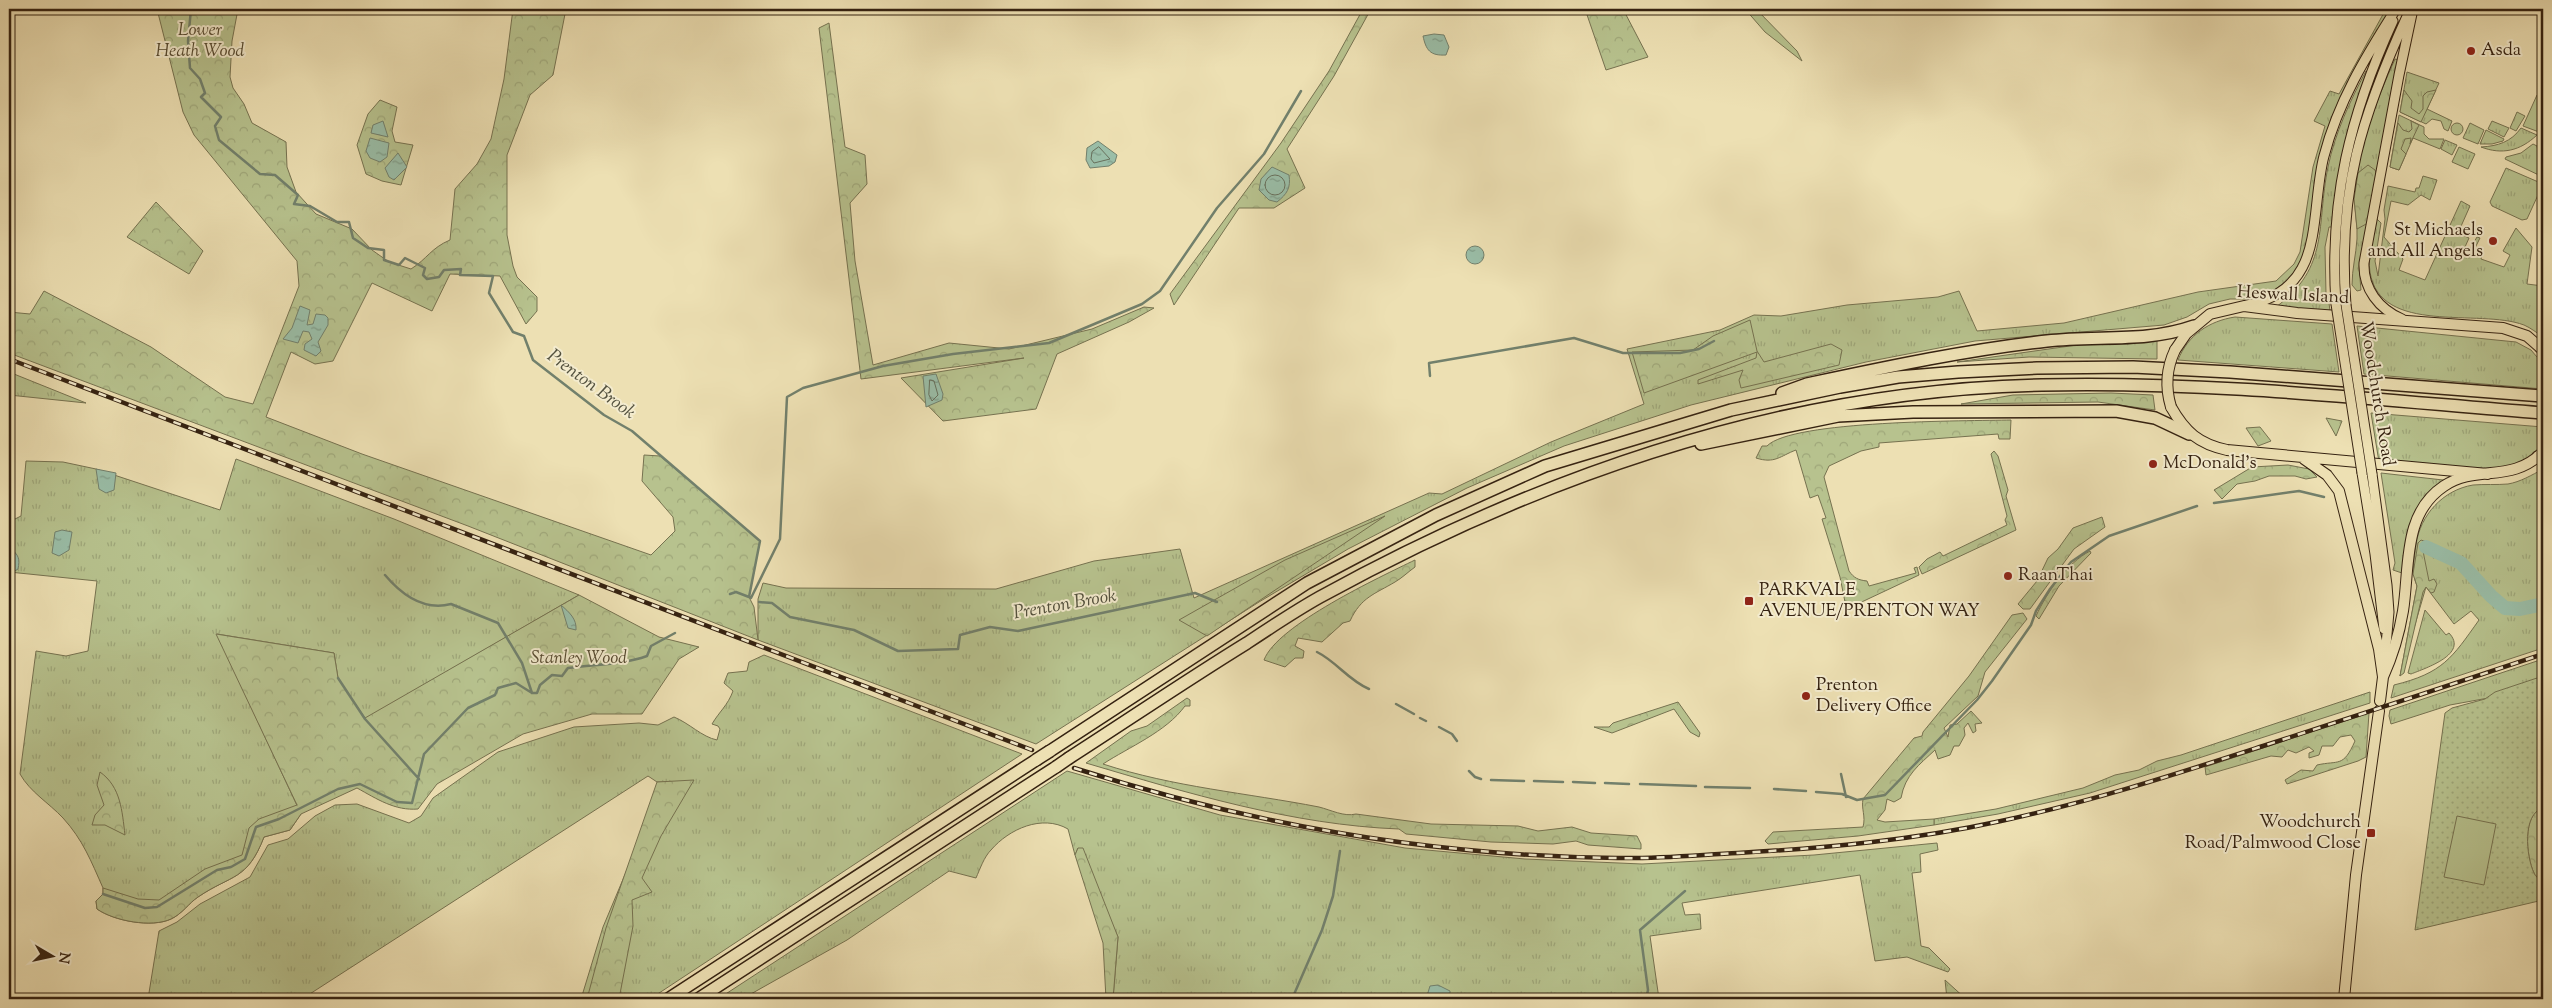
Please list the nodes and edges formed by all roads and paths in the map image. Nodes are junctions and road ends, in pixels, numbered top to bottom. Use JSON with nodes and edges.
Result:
{"nodes":[{"id":1,"x":2397,"y":9,"type":"edge"},
{"id":2,"x":2412,"y":9,"type":"edge"},
{"id":3,"x":2244,"y":306,"type":"junction"},
{"id":4,"x":2402,"y":319,"type":"junction"},
{"id":5,"x":2194,"y":326,"type":"junction"},
{"id":6,"x":2543,"y":348,"type":"edge"},
{"id":7,"x":2543,"y":396,"type":"edge"},
{"id":8,"x":1731,"y":410,"type":"junction"},
{"id":9,"x":2543,"y":413,"type":"edge"},
{"id":10,"x":2189,"y":434,"type":"junction"},
{"id":11,"x":2541,"y":455,"type":"edge"},
{"id":12,"x":2296,"y":456,"type":"junction"},
{"id":13,"x":1608,"y":466,"type":"junction"},
{"id":14,"x":2488,"y":474,"type":"junction"},
{"id":15,"x":2386,"y":644,"type":"junction"},
{"id":16,"x":2383,"y":677,"type":"junction"},
{"id":17,"x":668,"y":999,"type":"edge"},
{"id":18,"x":698,"y":999,"type":"edge"},
{"id":19,"x":2344,"y":999,"type":"edge"}],
"edges":[{"from":1,"to":3,"type":"main road"},
{"from":1,"to":15,"type":"main road","name":"Woodchurch Road","bridge":true},
{"from":2,"to":4,"type":"main road"},
{"from":2,"to":15,"type":"main road","name":"Woodchurch Road","bridge":true},
{"from":3,"to":4,"type":"highway","name":"Heswall Island"},
{"from":3,"to":5,"type":"highway","name":"Heswall Island"},
{"from":4,"to":6,"type":"highway","name":"Heswall Island"},
{"from":5,"to":8,"type":"highway"},
{"from":5,"to":10,"type":"highway","name":"Heswall Island","bridge":true},
{"from":7,"to":8,"type":"highway"},
{"from":8,"to":17,"type":"highway","bridge":true},
{"from":9,"to":13,"type":"highway"},
{"from":10,"to":12,"type":"highway","name":"Heswall Island"},
{"from":10,"to":13,"type":"highway"},
{"from":11,"to":14,"type":"highway"},
{"from":12,"to":14,"type":"highway","name":"Heswall Island"},
{"from":12,"to":16,"type":"highway"},
{"from":13,"to":18,"type":"highway","bridge":true},
{"from":14,"to":16,"type":"highway"},
{"from":15,"to":16,"type":"main road","name":"Woodchurch Road"},
{"from":16,"to":19,"type":"highway","name":"Woodchurch Road"}]}
